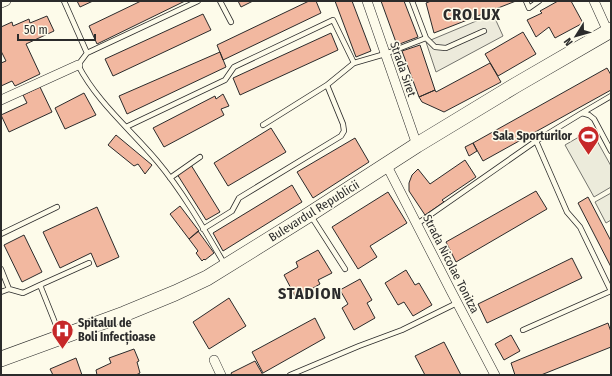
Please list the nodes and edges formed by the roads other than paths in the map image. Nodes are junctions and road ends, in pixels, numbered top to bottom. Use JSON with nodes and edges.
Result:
{"nodes":[{"id":1,"x":6,"y":1,"type":"edge"},
{"id":2,"x":64,"y":1,"type":"edge"},
{"id":3,"x":198,"y":1,"type":"edge"},
{"id":4,"x":220,"y":1,"type":"edge"},
{"id":5,"x":367,"y":1,"type":"edge"},
{"id":6,"x":412,"y":1,"type":"edge"},
{"id":7,"x":526,"y":1,"type":"edge"},
{"id":8,"x":539,"y":1,"type":"edge"},
{"id":9,"x":594,"y":1,"type":"edge"},
{"id":10,"x":1,"y":3,"type":"edge"},
{"id":11,"x":231,"y":22,"type":"dead end"},
{"id":12,"x":484,"y":31,"type":"dead end"},
{"id":13,"x":610,"y":31,"type":"edge"},
{"id":14,"x":426,"y":38,"type":"junction"},
{"id":15,"x":87,"y":53,"type":"junction"},
{"id":16,"x":385,"y":54,"type":"junction"},
{"id":17,"x":354,"y":63,"type":"junction"},
{"id":18,"x":78,"y":65,"type":"junction"},
{"id":19,"x":327,"y":85,"type":"junction"},
{"id":20,"x":611,"y":96,"type":"edge"},
{"id":21,"x":1,"y":100,"type":"edge"},
{"id":22,"x":582,"y":113,"type":"junction"},
{"id":23,"x":263,"y":125,"type":"dead end"},
{"id":24,"x":126,"y":127,"type":"junction"},
{"id":25,"x":536,"y":140,"type":"junction"},
{"id":26,"x":417,"y":145,"type":"junction"},
{"id":27,"x":611,"y":151,"type":"edge"},
{"id":28,"x":200,"y":157,"type":"dead end"},
{"id":29,"x":386,"y":164,"type":"junction"},
{"id":30,"x":170,"y":178,"type":"junction"},
{"id":31,"x":57,"y":207,"type":"dead end"},
{"id":32,"x":310,"y":214,"type":"junction"},
{"id":33,"x":418,"y":224,"type":"junction"},
{"id":34,"x":203,"y":229,"type":"junction"},
{"id":35,"x":1,"y":234,"type":"edge"},
{"id":36,"x":89,"y":263,"type":"dead end"},
{"id":37,"x":226,"y":266,"type":"junction"},
{"id":38,"x":1,"y":269,"type":"edge"},
{"id":39,"x":345,"y":269,"type":"dead end"},
{"id":40,"x":40,"y":285,"type":"junction"},
{"id":41,"x":9,"y":289,"type":"junction"},
{"id":42,"x":1,"y":292,"type":"edge"},
{"id":43,"x":457,"y":303,"type":"junction"},
{"id":44,"x":523,"y":330,"type":"dead end"},
{"id":45,"x":61,"y":338,"type":"junction"},
{"id":46,"x":1,"y":359,"type":"edge"},
{"id":47,"x":214,"y":360,"type":"dead end"},
{"id":48,"x":221,"y":375,"type":"edge"},
{"id":49,"x":290,"y":375,"type":"edge"},
{"id":50,"x":495,"y":375,"type":"edge"}],
"edges":[{"from":1,"to":10,"type":"street"},
{"from":2,"to":15,"type":"lane"},
{"from":3,"to":15,"type":"lane"},
{"from":4,"to":11,"type":"lane"},
{"from":5,"to":16,"type":"street","name":"Strada Siret"},
{"from":6,"to":14,"type":"lane"},
{"from":7,"to":8,"type":"lane"},
{"from":9,"to":13,"type":"street"},
{"from":12,"to":14,"type":"lane"},
{"from":13,"to":26,"type":"main road","name":"Bulevardul Republicii"},
{"from":14,"to":16,"type":"lane"},
{"from":15,"to":18,"type":"lane"},
{"from":16,"to":17,"type":"lane"},
{"from":16,"to":26,"type":"street","name":"Strada Siret"},
{"from":17,"to":19,"type":"lane"},
{"from":17,"to":24,"type":"lane"},
{"from":18,"to":21,"type":"street"},
{"from":18,"to":24,"type":"lane"},
{"from":19,"to":23,"type":"lane"},
{"from":19,"to":34,"type":"lane"},
{"from":20,"to":22,"type":"lane"},
{"from":22,"to":25,"type":"lane"},
{"from":22,"to":27,"type":"lane"},
{"from":24,"to":30,"type":"lane"},
{"from":25,"to":33,"type":"lane"},
{"from":25,"to":44,"type":"lane"},
{"from":26,"to":29,"type":"main road","name":"Bulevardul Republicii"},
{"from":28,"to":30,"type":"lane"},
{"from":29,"to":32,"type":"main road","name":"Bulevardul Republicii"},
{"from":29,"to":33,"type":"street","name":"Strada Nicolae Tonitza"},
{"from":30,"to":34,"type":"lane"},
{"from":31,"to":35,"type":"lane"},
{"from":32,"to":37,"type":"main road","name":"Bulevardul Republicii"},
{"from":32,"to":39,"type":"lane"},
{"from":33,"to":43,"type":"street","name":"Strada Nicolae Tonitza"},
{"from":34,"to":37,"type":"lane"},
{"from":36,"to":40,"type":"lane"},
{"from":37,"to":45,"type":"main road","name":"Bulevardul Republicii"},
{"from":38,"to":41,"type":"lane"},
{"from":40,"to":41,"type":"lane"},
{"from":40,"to":45,"type":"lane"},
{"from":41,"to":42,"type":"lane"},
{"from":43,"to":49,"type":"lane"},
{"from":43,"to":50,"type":"street","name":"Strada Nicolae Tonitza"},
{"from":45,"to":46,"type":"main road","name":"Bulevardul Republicii"},
{"from":47,"to":48,"type":"street"}]}
